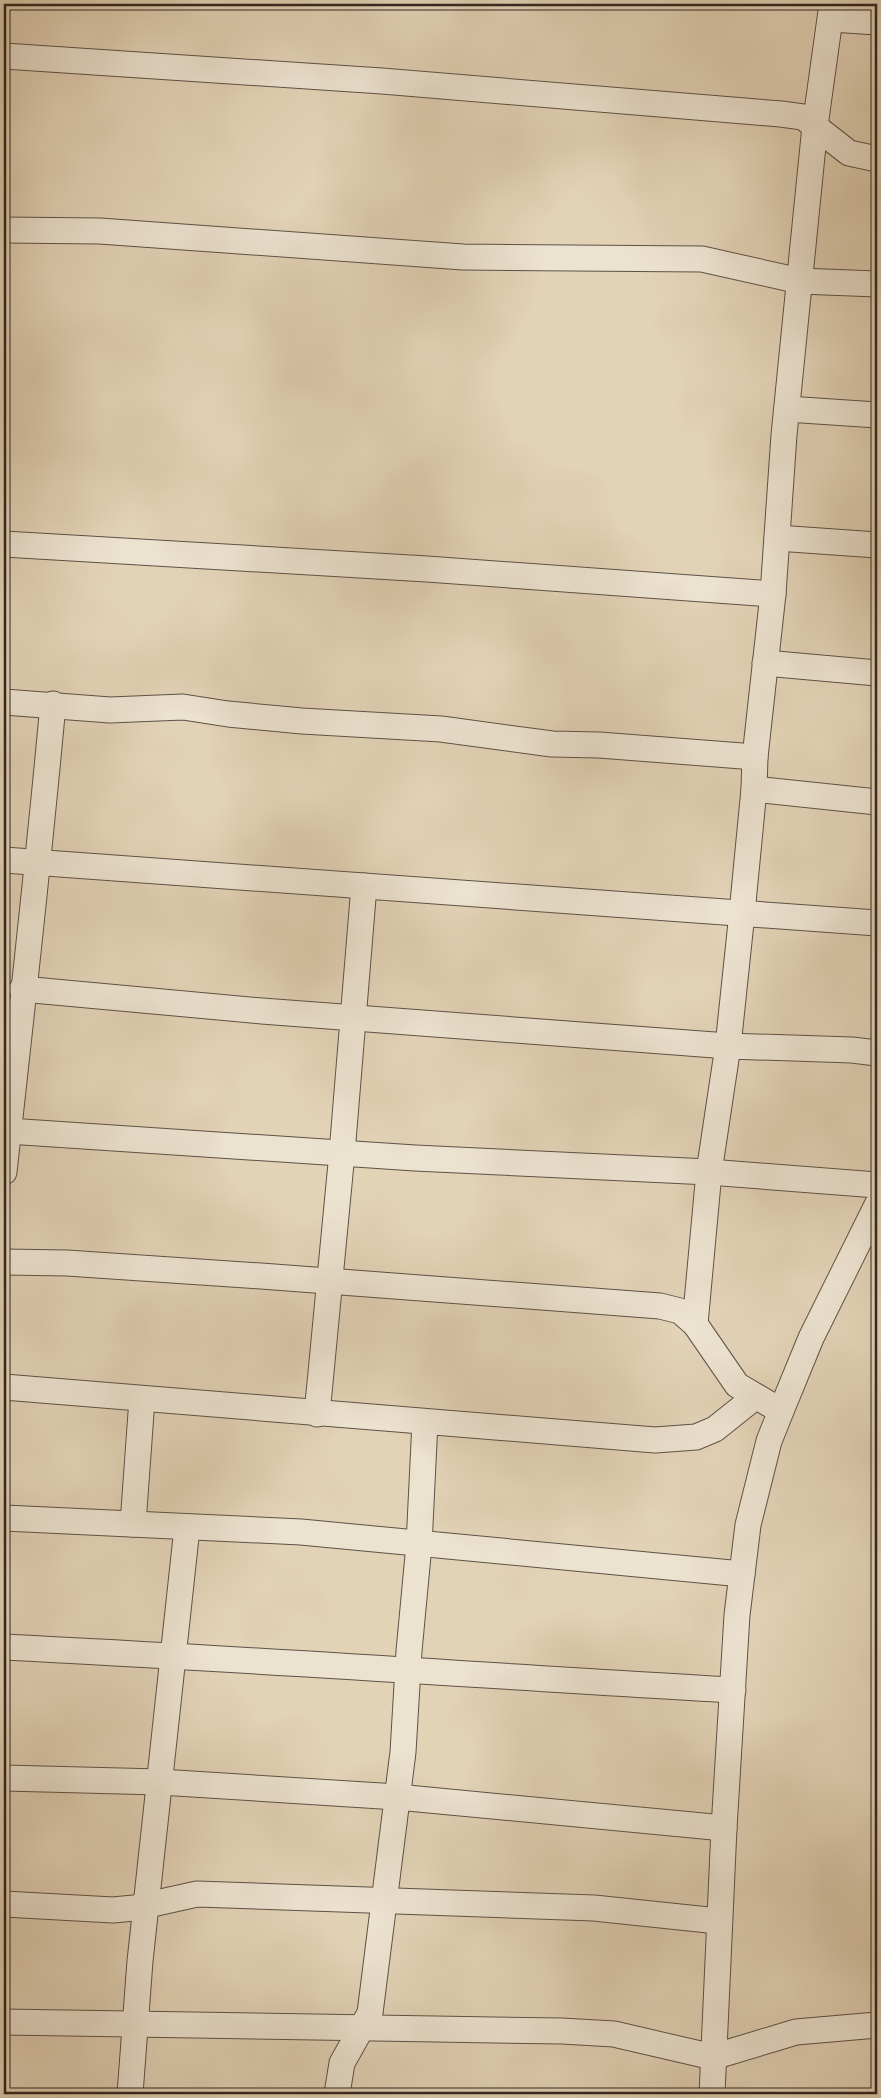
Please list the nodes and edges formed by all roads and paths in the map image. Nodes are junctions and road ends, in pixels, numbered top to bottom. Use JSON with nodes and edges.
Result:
{"nodes":[{"id":1,"x":831,"y":11,"type":"edge"},
{"id":2,"x":877,"y":22,"type":"edge"},
{"id":3,"x":4,"y":56,"type":"edge"},
{"id":4,"x":815,"y":126,"type":"junction"},
{"id":5,"x":877,"y":159,"type":"edge"},
{"id":6,"x":4,"y":230,"type":"edge"},
{"id":7,"x":800,"y":281,"type":"junction"},
{"id":8,"x":877,"y":284,"type":"edge"},
{"id":9,"x":787,"y":409,"type":"junction"},
{"id":10,"x":877,"y":415,"type":"edge"},
{"id":11,"x":777,"y":538,"type":"junction"},
{"id":12,"x":4,"y":544,"type":"edge"},
{"id":13,"x":877,"y":545,"type":"edge"},
{"id":14,"x":773,"y":594,"type":"junction"},
{"id":15,"x":765,"y":663,"type":"junction"},
{"id":16,"x":877,"y":673,"type":"edge"},
{"id":17,"x":4,"y":702,"type":"edge"},
{"id":18,"x":53,"y":704,"type":"junction"},
{"id":19,"x":755,"y":757,"type":"junction"},
{"id":20,"x":754,"y":789,"type":"junction"},
{"id":21,"x":877,"y":802,"type":"edge"},
{"id":22,"x":4,"y":860,"type":"edge"},
{"id":23,"x":38,"y":863,"type":"junction"},
{"id":24,"x":364,"y":886,"type":"junction"},
{"id":25,"x":742,"y":913,"type":"junction"},
{"id":26,"x":877,"y":923,"type":"edge"},
{"id":27,"x":22,"y":989,"type":"junction"},
{"id":28,"x":353,"y":1017,"type":"junction"},
{"id":29,"x":728,"y":1046,"type":"junction"},
{"id":30,"x":877,"y":1053,"type":"edge"},
{"id":31,"x":8,"y":1131,"type":"junction"},
{"id":32,"x":342,"y":1153,"type":"junction"},
{"id":33,"x":4,"y":1172,"type":"edge"},
{"id":34,"x":709,"y":1172,"type":"junction"},
{"id":35,"x":877,"y":1185,"type":"edge"},
{"id":36,"x":877,"y":1205,"type":"edge"},
{"id":37,"x":4,"y":1262,"type":"edge"},
{"id":38,"x":330,"y":1281,"type":"junction"},
{"id":39,"x":695,"y":1324,"type":"junction"},
{"id":40,"x":4,"y":1388,"type":"edge"},
{"id":41,"x":755,"y":1397,"type":"junction"},
{"id":42,"x":142,"y":1399,"type":"junction"},
{"id":43,"x":781,"y":1411,"type":"junction"},
{"id":44,"x":317,"y":1414,"type":"junction"},
{"id":45,"x":425,"y":1422,"type":"junction"},
{"id":46,"x":4,"y":1518,"type":"edge"},
{"id":47,"x":133,"y":1524,"type":"junction"},
{"id":48,"x":187,"y":1528,"type":"junction"},
{"id":49,"x":419,"y":1545,"type":"junction"},
{"id":50,"x":742,"y":1574,"type":"junction"},
{"id":51,"x":4,"y":1647,"type":"edge"},
{"id":52,"x":174,"y":1655,"type":"junction"},
{"id":53,"x":408,"y":1672,"type":"junction"},
{"id":54,"x":733,"y":1690,"type":"junction"},
{"id":55,"x":4,"y":1778,"type":"edge"},
{"id":56,"x":160,"y":1782,"type":"junction"},
{"id":57,"x":397,"y":1797,"type":"junction"},
{"id":58,"x":724,"y":1828,"type":"junction"},
{"id":59,"x":383,"y":1900,"type":"junction"},
{"id":60,"x":148,"y":1903,"type":"junction"},
{"id":61,"x":4,"y":1904,"type":"edge"},
{"id":62,"x":718,"y":1921,"type":"junction"},
{"id":63,"x":4,"y":2022,"type":"edge"},
{"id":64,"x":136,"y":2023,"type":"junction"},
{"id":65,"x":877,"y":2025,"type":"edge"},
{"id":66,"x":363,"y":2026,"type":"junction"},
{"id":67,"x":713,"y":2057,"type":"junction"},
{"id":68,"x":130,"y":2094,"type":"edge"},
{"id":69,"x":337,"y":2094,"type":"edge"},
{"id":70,"x":712,"y":2094,"type":"edge"}],
"edges":[{"from":1,"to":2,"type":"street"},
{"from":1,"to":4,"type":"street"},
{"from":3,"to":4,"type":"street"},
{"from":4,"to":5,"type":"street"},
{"from":4,"to":7,"type":"street"},
{"from":6,"to":7,"type":"street"},
{"from":7,"to":8,"type":"street"},
{"from":7,"to":9,"type":"street"},
{"from":9,"to":10,"type":"street"},
{"from":9,"to":11,"type":"street"},
{"from":11,"to":13,"type":"street"},
{"from":11,"to":14,"type":"street"},
{"from":12,"to":14,"type":"street"},
{"from":14,"to":15,"type":"street"},
{"from":15,"to":16,"type":"street"},
{"from":15,"to":19,"type":"street"},
{"from":17,"to":18,"type":"street"},
{"from":18,"to":19,"type":"street"},
{"from":18,"to":23,"type":"street"},
{"from":19,"to":20,"type":"street"},
{"from":20,"to":21,"type":"street"},
{"from":20,"to":25,"type":"street"},
{"from":22,"to":23,"type":"street"},
{"from":23,"to":24,"type":"street"},
{"from":23,"to":27,"type":"street"},
{"from":24,"to":25,"type":"street"},
{"from":24,"to":28,"type":"street"},
{"from":25,"to":26,"type":"street"},
{"from":25,"to":29,"type":"street"},
{"from":27,"to":28,"type":"street"},
{"from":27,"to":31,"type":"street"},
{"from":28,"to":29,"type":"street"},
{"from":28,"to":32,"type":"street"},
{"from":29,"to":30,"type":"street"},
{"from":29,"to":34,"type":"street"},
{"from":31,"to":32,"type":"street"},
{"from":31,"to":33,"type":"street"},
{"from":32,"to":34,"type":"street"},
{"from":32,"to":38,"type":"street"},
{"from":34,"to":35,"type":"street"},
{"from":34,"to":39,"type":"street"},
{"from":36,"to":43,"type":"street"},
{"from":37,"to":38,"type":"street"},
{"from":38,"to":39,"type":"street"},
{"from":38,"to":44,"type":"street"},
{"from":39,"to":41,"type":"street"},
{"from":40,"to":42,"type":"street"},
{"from":41,"to":43,"type":"street"},
{"from":41,"to":45,"type":"street"},
{"from":42,"to":44,"type":"street"},
{"from":42,"to":47,"type":"street"},
{"from":43,"to":50,"type":"street"},
{"from":44,"to":45,"type":"street"},
{"from":45,"to":49,"type":"street"},
{"from":46,"to":47,"type":"street"},
{"from":47,"to":48,"type":"street"},
{"from":48,"to":49,"type":"street"},
{"from":48,"to":52,"type":"street"},
{"from":49,"to":50,"type":"street"},
{"from":49,"to":53,"type":"street"},
{"from":50,"to":54,"type":"street"},
{"from":51,"to":52,"type":"street"},
{"from":52,"to":53,"type":"street"},
{"from":52,"to":56,"type":"street"},
{"from":53,"to":54,"type":"street"},
{"from":53,"to":57,"type":"street"},
{"from":54,"to":58,"type":"street"},
{"from":55,"to":56,"type":"street"},
{"from":56,"to":57,"type":"street"},
{"from":56,"to":60,"type":"street"},
{"from":57,"to":58,"type":"street"},
{"from":57,"to":59,"type":"street"},
{"from":58,"to":62,"type":"street"},
{"from":59,"to":60,"type":"street"},
{"from":59,"to":62,"type":"street"},
{"from":59,"to":66,"type":"street"},
{"from":60,"to":61,"type":"street"},
{"from":60,"to":64,"type":"street"},
{"from":62,"to":67,"type":"street"},
{"from":63,"to":64,"type":"street"},
{"from":64,"to":66,"type":"street"},
{"from":64,"to":68,"type":"street"},
{"from":65,"to":67,"type":"street"},
{"from":66,"to":67,"type":"street"},
{"from":66,"to":69,"type":"street"},
{"from":67,"to":70,"type":"street"}]}
